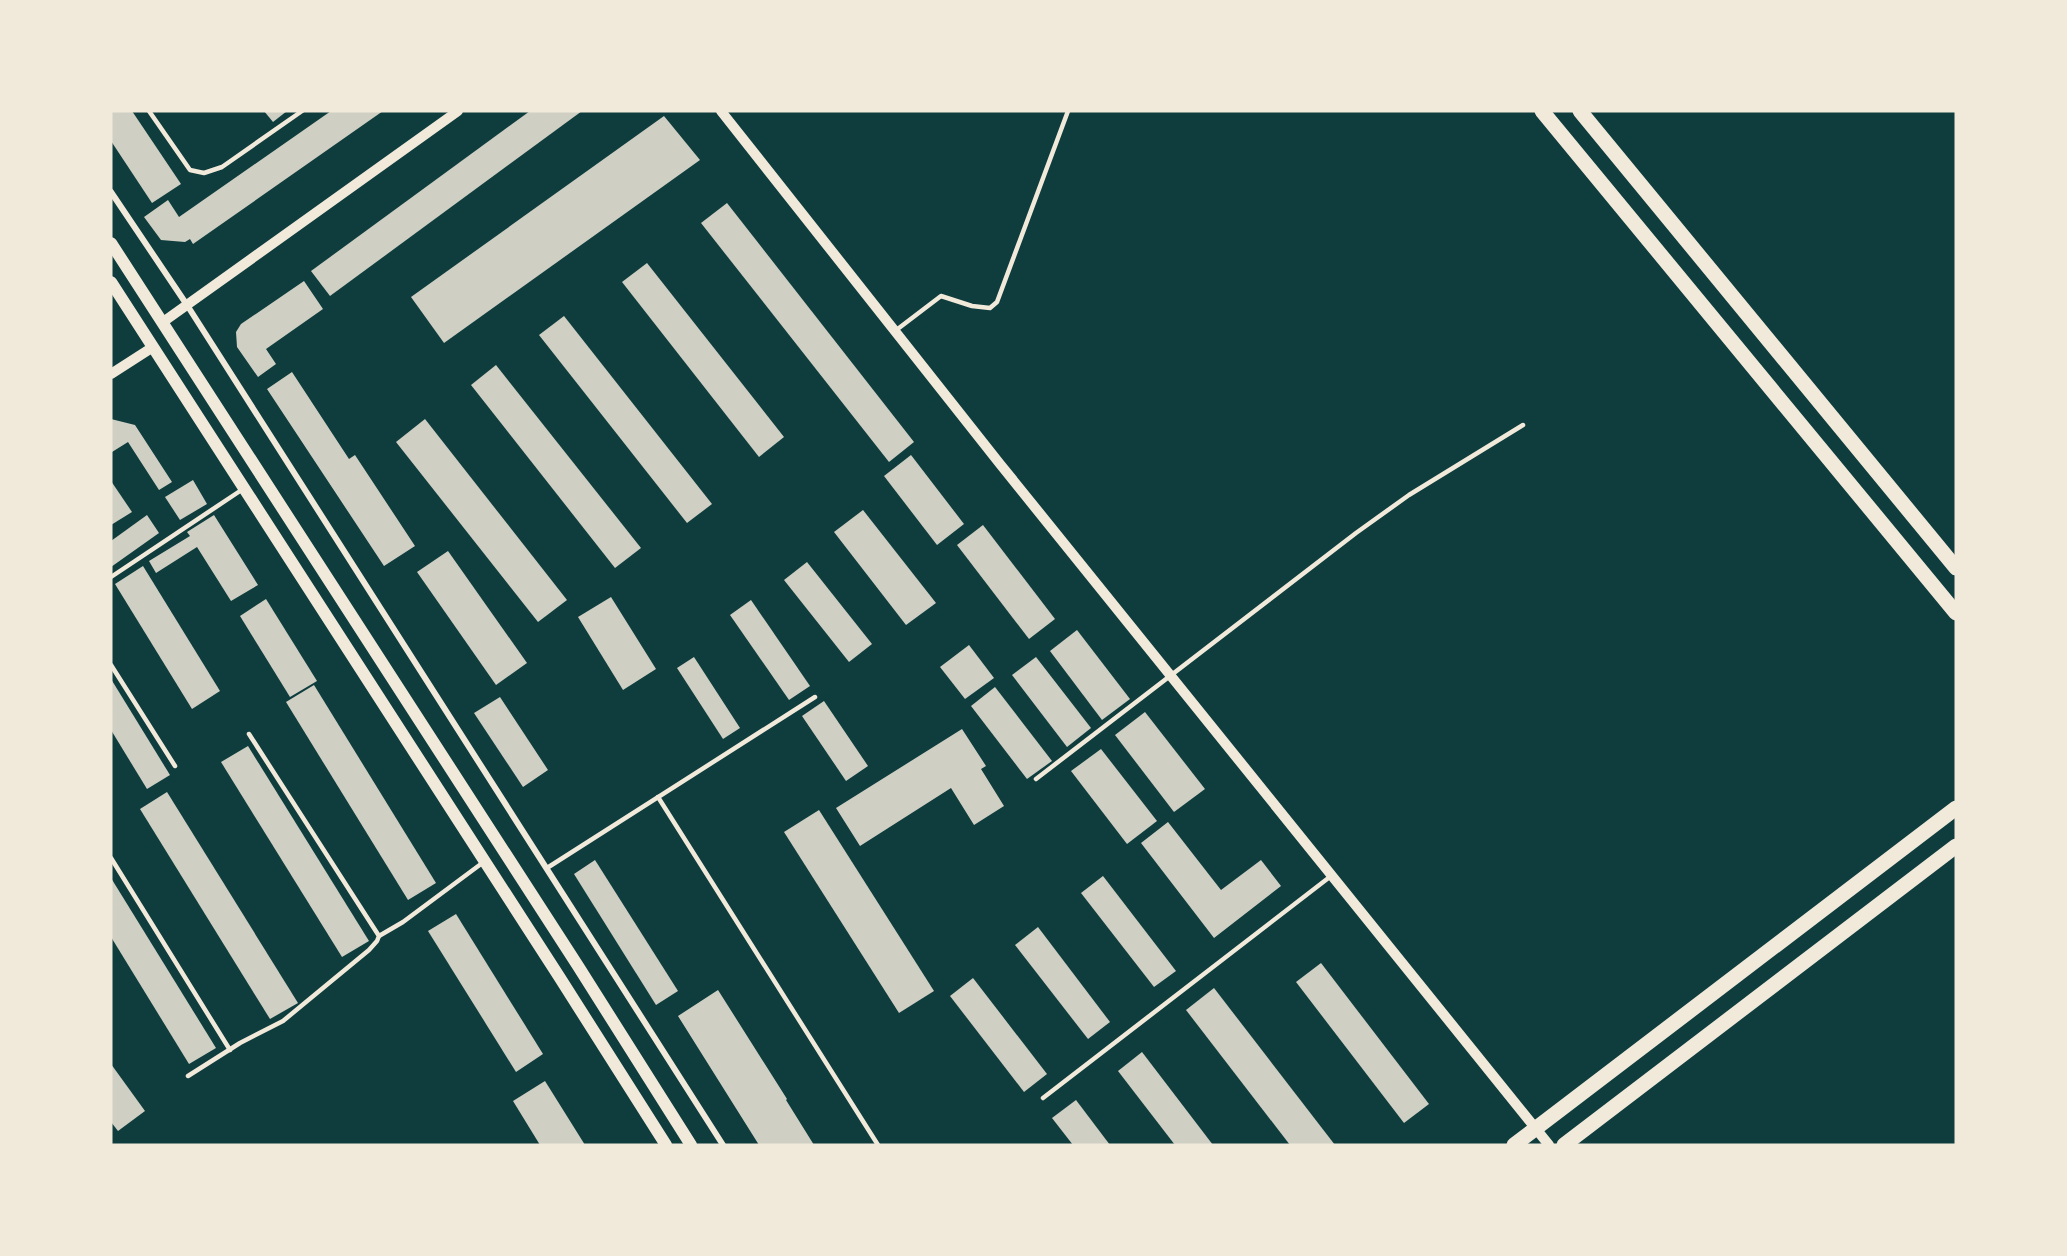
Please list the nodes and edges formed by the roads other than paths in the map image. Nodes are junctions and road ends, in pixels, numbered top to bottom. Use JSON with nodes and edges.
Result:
{"nodes":[{"id":1,"x":149,"y":111,"type":"edge"},
{"id":2,"x":302,"y":111,"type":"edge"},
{"id":3,"x":458,"y":111,"type":"edge"},
{"id":4,"x":721,"y":111,"type":"edge"},
{"id":5,"x":1068,"y":111,"type":"edge"},
{"id":6,"x":1542,"y":111,"type":"edge"},
{"id":7,"x":1580,"y":111,"type":"edge"},
{"id":8,"x":111,"y":192,"type":"edge"},
{"id":9,"x":111,"y":243,"type":"edge"},
{"id":10,"x":111,"y":282,"type":"edge"},
{"id":11,"x":187,"y":305,"type":"junction"},
{"id":12,"x":163,"y":322,"type":"junction"},
{"id":13,"x":895,"y":331,"type":"junction"},
{"id":14,"x":153,"y":347,"type":"junction"},
{"id":15,"x":111,"y":374,"type":"edge"},
{"id":16,"x":1523,"y":425,"type":"dead end"},
{"id":17,"x":244,"y":488,"type":"junction"},
{"id":18,"x":1956,"y":568,"type":"edge"},
{"id":19,"x":111,"y":577,"type":"edge"},
{"id":20,"x":1956,"y":613,"type":"edge"},
{"id":21,"x":111,"y":665,"type":"edge"},
{"id":22,"x":1171,"y":676,"type":"junction"},
{"id":23,"x":815,"y":697,"type":"dead end"},
{"id":24,"x":249,"y":735,"type":"dead end"},
{"id":25,"x":176,"y":766,"type":"dead end"},
{"id":26,"x":1036,"y":779,"type":"dead end"},
{"id":27,"x":658,"y":797,"type":"junction"},
{"id":28,"x":1956,"y":808,"type":"edge"},
{"id":29,"x":1956,"y":846,"type":"edge"},
{"id":30,"x":111,"y":858,"type":"edge"},
{"id":31,"x":485,"y":861,"type":"junction"},
{"id":32,"x":547,"y":868,"type":"junction"},
{"id":33,"x":1332,"y":875,"type":"junction"},
{"id":34,"x":379,"y":936,"type":"junction"},
{"id":35,"x":230,"y":1050,"type":"junction"},
{"id":36,"x":188,"y":1076,"type":"dead end"},
{"id":37,"x":1043,"y":1098,"type":"dead end"},
{"id":38,"x":1535,"y":1128,"type":"junction"},
{"id":39,"x":666,"y":1145,"type":"edge"},
{"id":40,"x":691,"y":1145,"type":"edge"},
{"id":41,"x":723,"y":1145,"type":"edge"},
{"id":42,"x":878,"y":1145,"type":"edge"},
{"id":43,"x":1514,"y":1145,"type":"edge"},
{"id":44,"x":1549,"y":1145,"type":"edge"},
{"id":45,"x":1564,"y":1145,"type":"edge"}],
"edges":[{"from":1,"to":2,"type":"lane"},
{"from":3,"to":11,"type":"street"},
{"from":4,"to":13,"type":"street"},
{"from":5,"to":13,"type":"lane"},
{"from":6,"to":20,"type":"main road"},
{"from":7,"to":18,"type":"main road"},
{"from":8,"to":11,"type":"street"},
{"from":9,"to":12,"type":"main road"},
{"from":10,"to":14,"type":"main road"},
{"from":11,"to":12,"type":"street"},
{"from":11,"to":32,"type":"street"},
{"from":12,"to":40,"type":"main road"},
{"from":13,"to":22,"type":"street"},
{"from":14,"to":15,"type":"street"},
{"from":14,"to":17,"type":"main road"},
{"from":16,"to":22,"type":"lane"},
{"from":17,"to":19,"type":"lane"},
{"from":17,"to":31,"type":"main road"},
{"from":21,"to":25,"type":"lane"},
{"from":22,"to":26,"type":"lane"},
{"from":22,"to":33,"type":"street"},
{"from":23,"to":27,"type":"lane"},
{"from":24,"to":34,"type":"lane"},
{"from":27,"to":32,"type":"lane"},
{"from":27,"to":42,"type":"lane"},
{"from":28,"to":38,"type":"main road"},
{"from":29,"to":45,"type":"main road"},
{"from":30,"to":35,"type":"lane"},
{"from":31,"to":34,"type":"lane"},
{"from":31,"to":39,"type":"main road"},
{"from":32,"to":41,"type":"street"},
{"from":33,"to":37,"type":"lane"},
{"from":33,"to":38,"type":"street"},
{"from":34,"to":35,"type":"lane"},
{"from":35,"to":36,"type":"lane"},
{"from":38,"to":43,"type":"main road"},
{"from":38,"to":44,"type":"street"}]}
